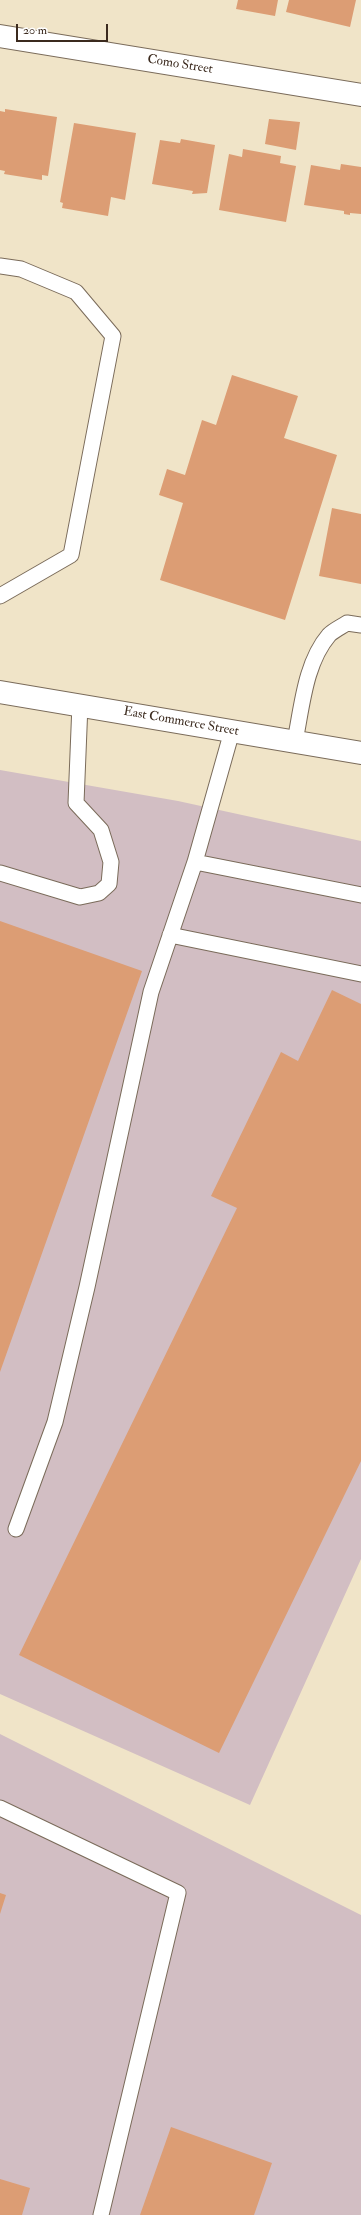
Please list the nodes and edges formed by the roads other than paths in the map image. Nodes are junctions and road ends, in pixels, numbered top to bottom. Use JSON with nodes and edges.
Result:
{"nodes":[{"id":1,"x":0,"y":36,"type":"edge"},
{"id":2,"x":361,"y":95,"type":"edge"},
{"id":3,"x":0,"y":266,"type":"edge"},
{"id":4,"x":0,"y":596,"type":"edge"},
{"id":5,"x":361,"y":625,"type":"edge"},
{"id":6,"x":0,"y":692,"type":"edge"},
{"id":7,"x":80,"y":704,"type":"junction"},
{"id":8,"x":232,"y":731,"type":"junction"},
{"id":9,"x":295,"y":742,"type":"junction"},
{"id":10,"x":361,"y":753,"type":"edge"},
{"id":11,"x":194,"y":862,"type":"junction"},
{"id":12,"x":0,"y":873,"type":"edge"},
{"id":13,"x":361,"y":895,"type":"edge"},
{"id":14,"x":170,"y":935,"type":"junction"},
{"id":15,"x":361,"y":974,"type":"edge"},
{"id":16,"x":16,"y":1529,"type":"dead end"},
{"id":17,"x":0,"y":1808,"type":"edge"},
{"id":18,"x":101,"y":2215,"type":"edge"}],
"edges":[{"from":1,"to":2,"type":"main road","name":"Como Street"},
{"from":3,"to":4,"type":"lane"},
{"from":5,"to":9,"type":"lane"},
{"from":6,"to":7,"type":"main road","name":"East Commerce Street"},
{"from":7,"to":8,"type":"main road","name":"East Commerce Street"},
{"from":7,"to":12,"type":"lane"},
{"from":8,"to":9,"type":"main road","name":"East Commerce Street"},
{"from":8,"to":11,"type":"lane"},
{"from":9,"to":10,"type":"main road","name":"East Commerce Street"},
{"from":11,"to":13,"type":"lane"},
{"from":11,"to":14,"type":"lane"},
{"from":14,"to":15,"type":"lane"},
{"from":14,"to":16,"type":"lane"},
{"from":17,"to":18,"type":"lane"}]}
